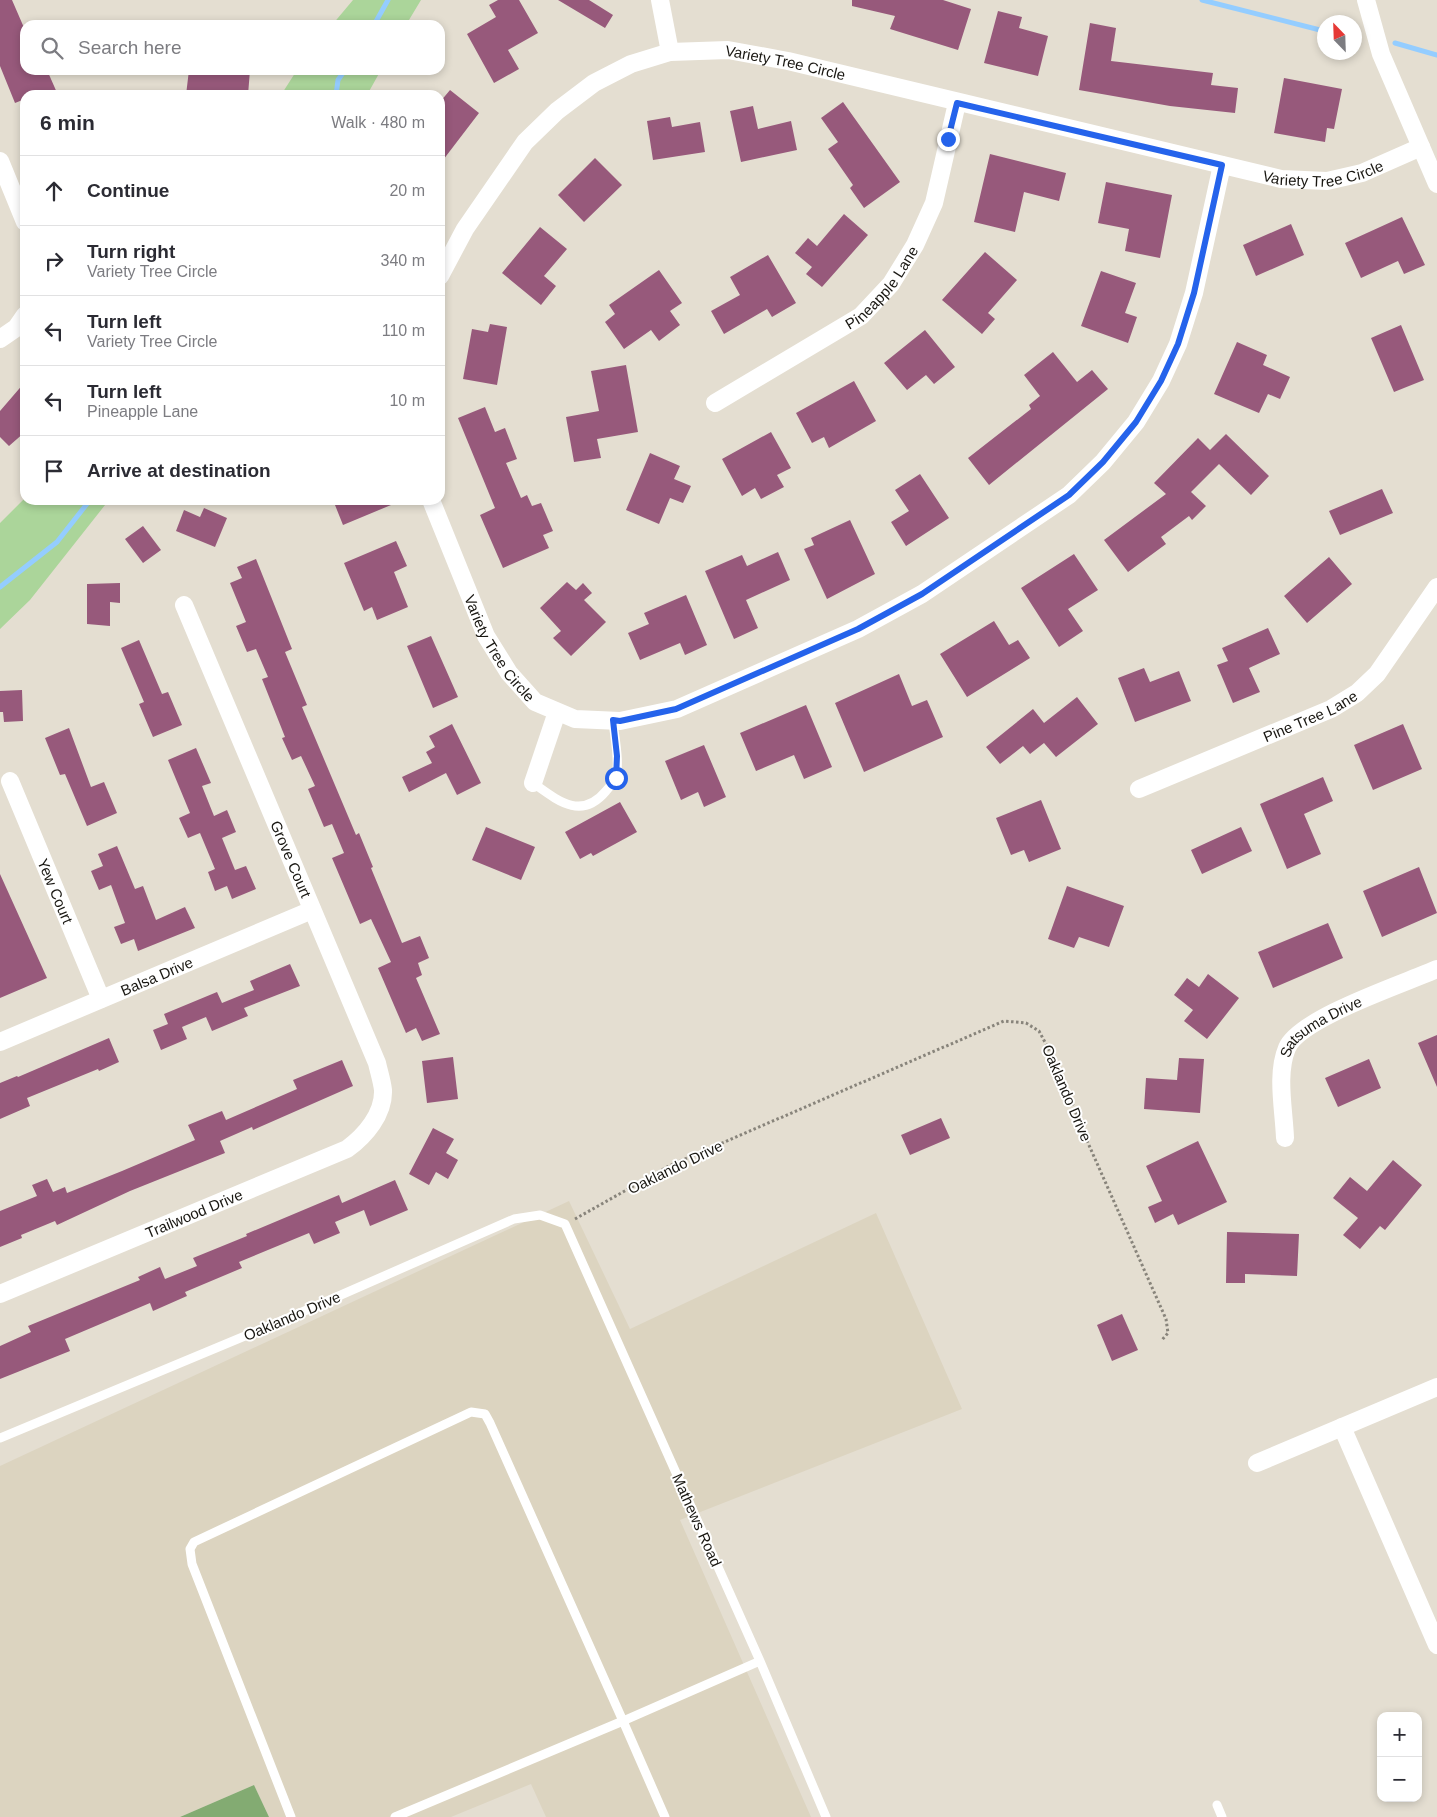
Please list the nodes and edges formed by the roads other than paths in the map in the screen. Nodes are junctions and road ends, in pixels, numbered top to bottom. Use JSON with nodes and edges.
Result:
{"nodes":[{"id":1,"x":660,"y":0,"type":"edge"},
{"id":2,"x":1366,"y":0,"type":"edge"},
{"id":3,"x":670,"y":52,"type":"junction"},
{"id":4,"x":957,"y":103,"type":"junction"},
{"id":5,"x":1421,"y":147,"type":"junction"},
{"id":6,"x":0,"y":161,"type":"edge"},
{"id":7,"x":1222,"y":165,"type":"junction"},
{"id":8,"x":1437,"y":184,"type":"edge"},
{"id":9,"x":20,"y":210,"type":"edge"},
{"id":10,"x":445,"y":267,"type":"edge"},
{"id":11,"x":20,"y":322,"type":"edge"},
{"id":12,"x":0,"y":339,"type":"edge"},
{"id":13,"x":715,"y":403,"type":"dead end"},
{"id":14,"x":433,"y":505,"type":"edge"},
{"id":15,"x":1437,"y":587,"type":"edge"},
{"id":16,"x":184,"y":605,"type":"dead end"},
{"id":17,"x":557,"y":712,"type":"junction"},
{"id":18,"x":613,"y":720,"type":"junction"},
{"id":19,"x":10,"y":781,"type":"dead end"},
{"id":20,"x":533,"y":783,"type":"joint"},
{"id":21,"x":1139,"y":789,"type":"dead end"},
{"id":22,"x":312,"y":910,"type":"junction"},
{"id":23,"x":1437,"y":970,"type":"edge"},
{"id":24,"x":101,"y":1000,"type":"junction"},
{"id":25,"x":0,"y":1042,"type":"edge"},
{"id":26,"x":377,"y":1116,"type":"joint"},
{"id":27,"x":1285,"y":1138,"type":"dead end"},
{"id":28,"x":565,"y":1224,"type":"joint"},
{"id":29,"x":0,"y":1294,"type":"edge"},
{"id":30,"x":1437,"y":1387,"type":"edge"},
{"id":31,"x":1342,"y":1427,"type":"junction"},
{"id":32,"x":0,"y":1438,"type":"edge"},
{"id":33,"x":1257,"y":1463,"type":"dead end"},
{"id":34,"x":1437,"y":1645,"type":"edge"},
{"id":35,"x":760,"y":1662,"type":"junction"},
{"id":36,"x":623,"y":1721,"type":"junction"},
{"id":37,"x":1217,"y":1805,"type":"dead end"},
{"id":38,"x":291,"y":1817,"type":"edge"},
{"id":39,"x":395,"y":1817,"type":"edge"},
{"id":40,"x":666,"y":1817,"type":"edge"},
{"id":41,"x":826,"y":1817,"type":"edge"},
{"id":42,"x":1222,"y":1817,"type":"edge"}],
"edges":[{"from":1,"to":3,"type":"street"},
{"from":2,"to":5,"type":"street"},
{"from":3,"to":4,"type":"street","name":"Variety Tree Circle"},
{"from":3,"to":10,"type":"street","name":"Variety Tree Circle"},
{"from":4,"to":7,"type":"street","name":"Variety Tree Circle"},
{"from":4,"to":13,"type":"street","name":"Pineapple Lane"},
{"from":5,"to":7,"type":"street","name":"Variety Tree Circle"},
{"from":5,"to":8,"type":"street"},
{"from":6,"to":9,"type":"street"},
{"from":7,"to":18,"type":"street","name":"Variety Tree Circle"},
{"from":11,"to":12,"type":"street"},
{"from":14,"to":17,"type":"street","name":"Variety Tree Circle"},
{"from":15,"to":21,"type":"street","name":"Pine Tree Lane"},
{"from":16,"to":22,"type":"street","name":"Grove Court"},
{"from":17,"to":18,"type":"street","name":"Variety Tree Circle"},
{"from":17,"to":20,"type":"street"},
{"from":18,"to":20,"type":"lane"},
{"from":19,"to":24,"type":"street","name":"Yew Court"},
{"from":22,"to":24,"type":"street","name":"Balsa Drive"},
{"from":22,"to":26,"type":"street","name":"Grove Court"},
{"from":23,"to":27,"type":"street","name":"Satsuma Drive"},
{"from":24,"to":25,"type":"street","name":"Balsa Drive"},
{"from":26,"to":29,"type":"street","name":"Trailwood Drive"},
{"from":28,"to":32,"type":"lane","name":"Oaklando Drive"},
{"from":28,"to":35,"type":"lane","name":"Mathews Road"},
{"from":30,"to":31,"type":"street"},
{"from":31,"to":33,"type":"street"},
{"from":31,"to":34,"type":"street"},
{"from":35,"to":36,"type":"lane"},
{"from":35,"to":41,"type":"lane","name":"Mathews Road"},
{"from":36,"to":38,"type":"lane"},
{"from":36,"to":39,"type":"lane"},
{"from":36,"to":40,"type":"lane"},
{"from":37,"to":42,"type":"lane"}]}
